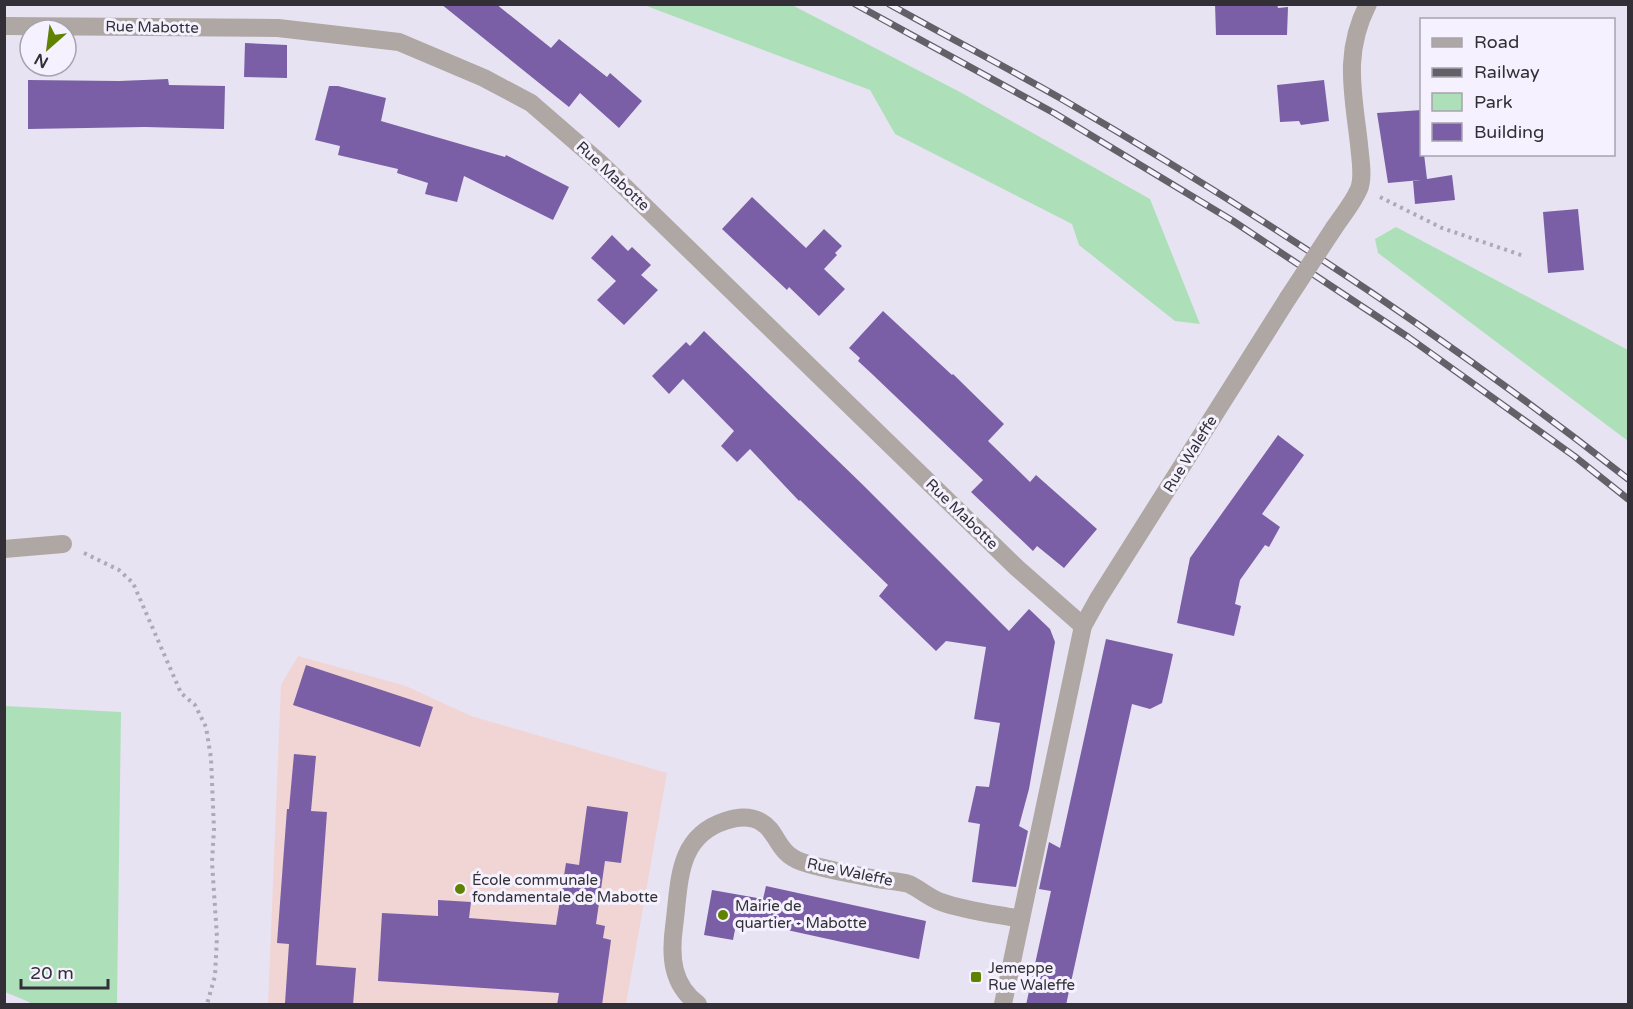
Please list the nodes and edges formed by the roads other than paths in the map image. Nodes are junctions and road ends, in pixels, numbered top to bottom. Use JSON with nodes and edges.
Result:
{"nodes":[{"id":1,"x":1368,"y":4,"type":"edge"},
{"id":2,"x":4,"y":26,"type":"edge"},
{"id":3,"x":63,"y":543,"type":"road end"},
{"id":4,"x":4,"y":549,"type":"edge"},
{"id":5,"x":1083,"y":627,"type":"junction"},
{"id":6,"x":1021,"y":920,"type":"junction"},
{"id":7,"x":698,"y":1005,"type":"edge"},
{"id":8,"x":1003,"y":1005,"type":"edge"}],
"edges":[{"from":1,"to":5,"type":"street","name":"Rue Waleffe","bridge":true},
{"from":2,"to":5,"type":"street","name":"Rue Mabotte"},
{"from":3,"to":4,"type":"street"},
{"from":5,"to":6,"type":"street","name":"Rue Waleffe"},
{"from":6,"to":7,"type":"street","name":"Rue Waleffe"},
{"from":6,"to":8,"type":"street","name":"Rue Waleffe"}]}
